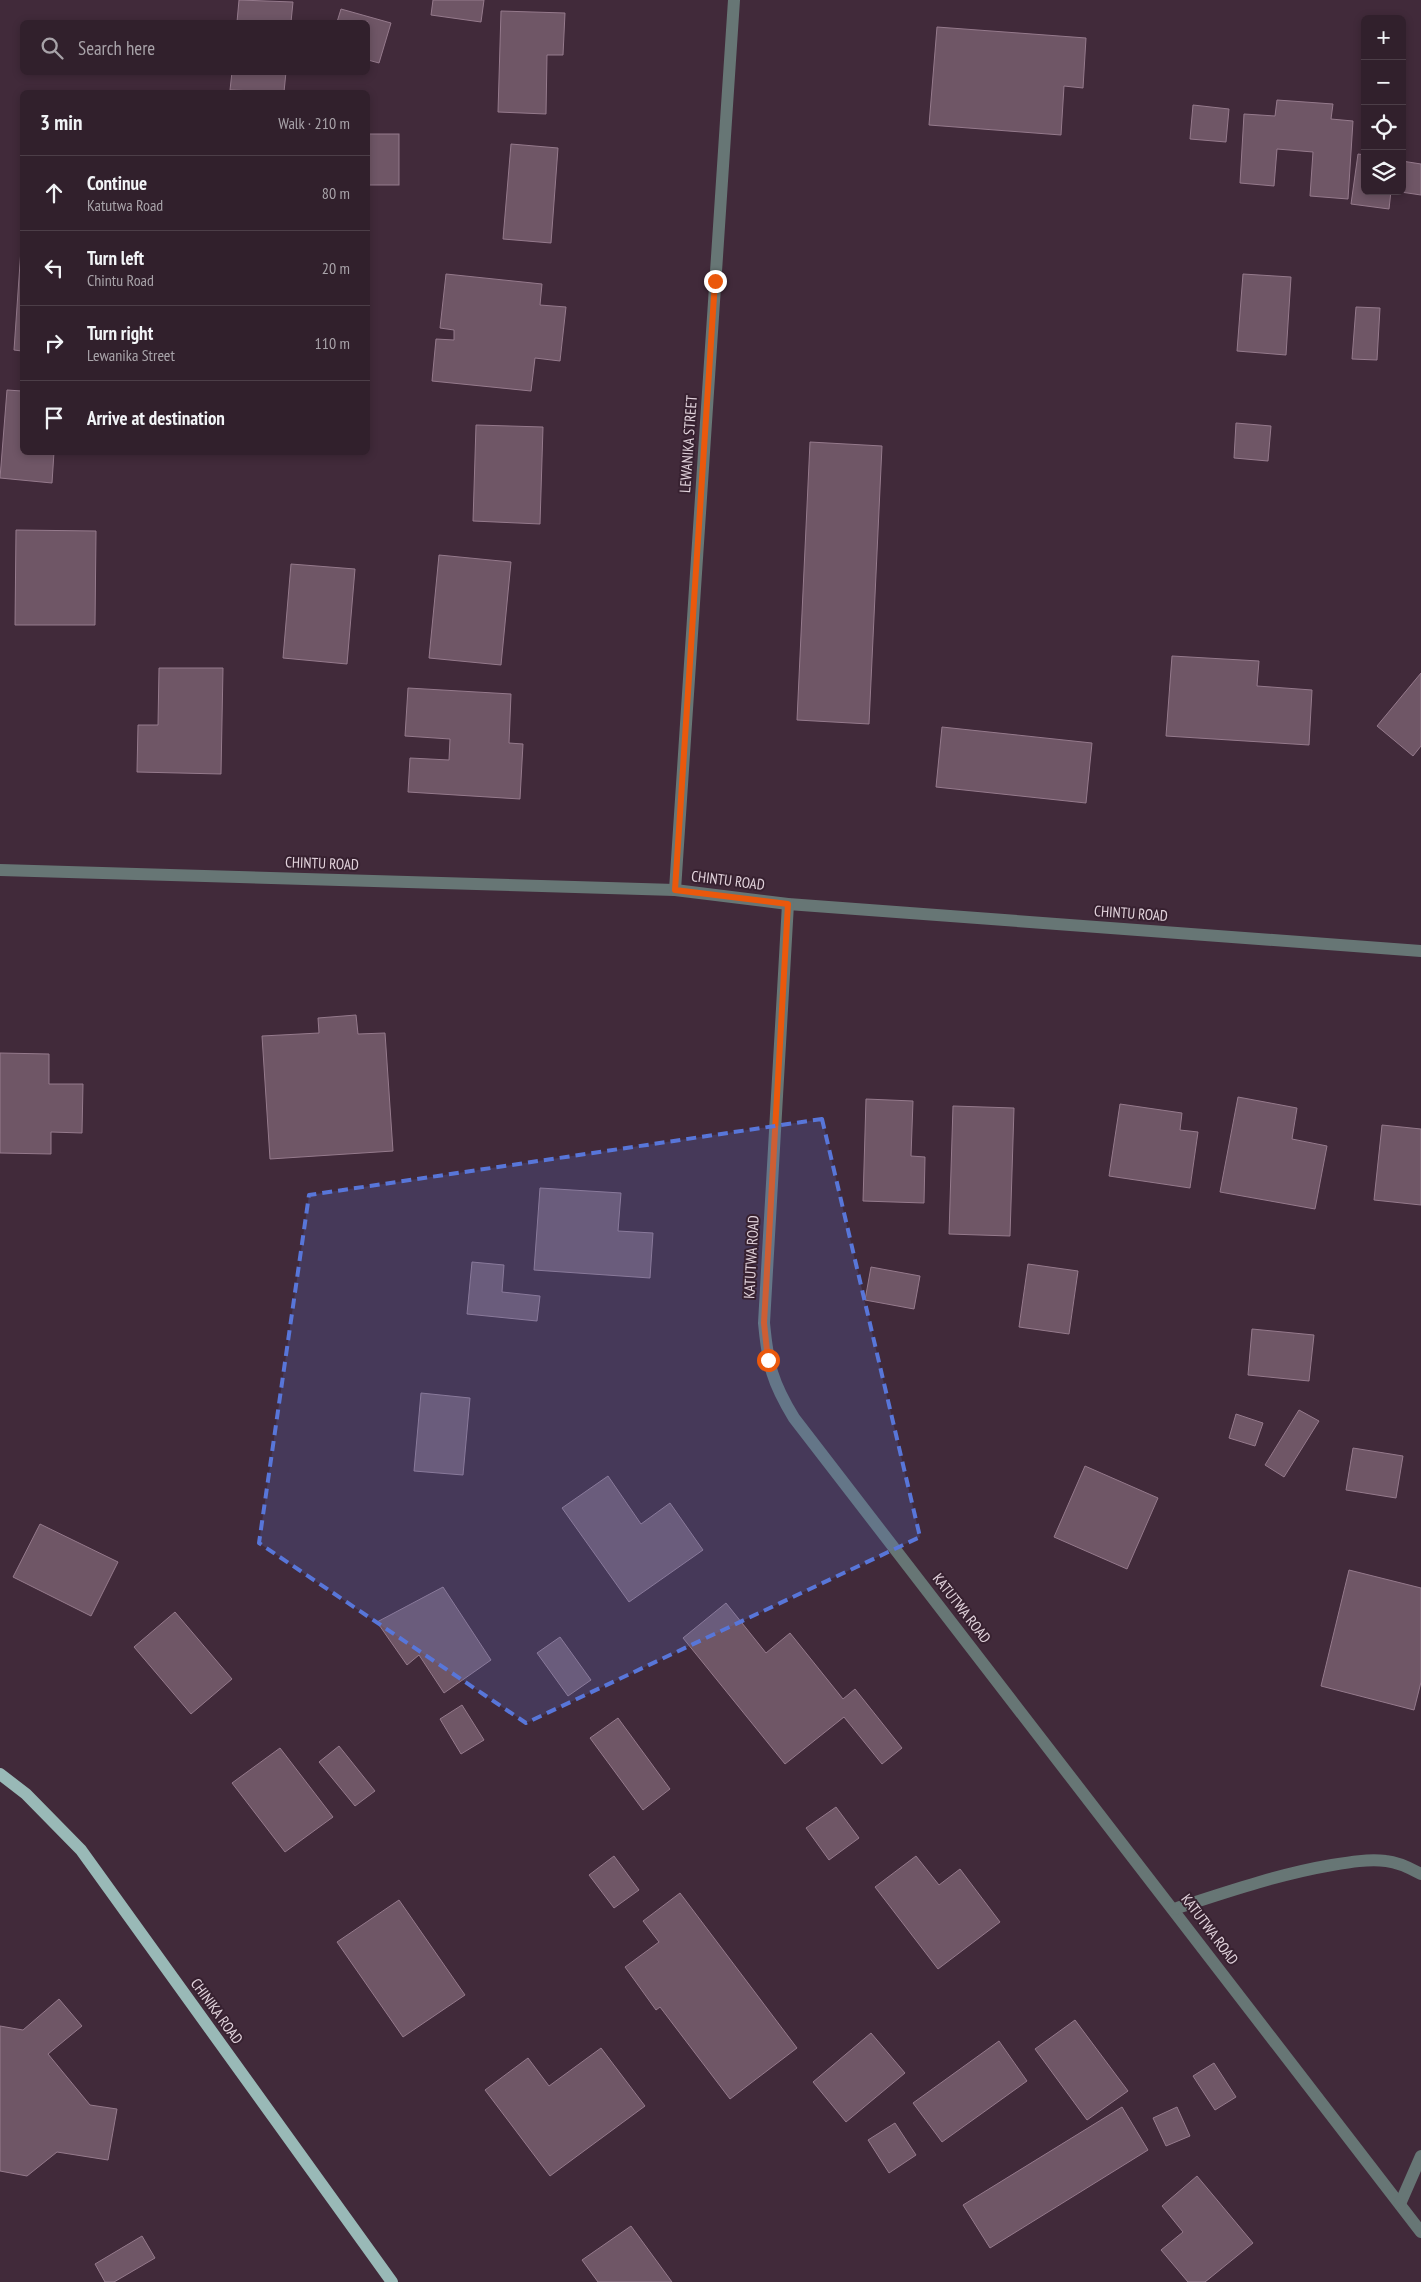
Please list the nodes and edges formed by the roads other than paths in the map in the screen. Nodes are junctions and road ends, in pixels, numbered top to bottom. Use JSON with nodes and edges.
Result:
{"nodes":[{"id":1,"x":734,"y":0,"type":"edge"},
{"id":2,"x":0,"y":870,"type":"edge"},
{"id":3,"x":675,"y":890,"type":"junction"},
{"id":4,"x":788,"y":904,"type":"junction"},
{"id":5,"x":1421,"y":951,"type":"edge"},
{"id":6,"x":0,"y":1774,"type":"edge"},
{"id":7,"x":1421,"y":1874,"type":"edge"},
{"id":8,"x":1174,"y":1909,"type":"junction"},
{"id":9,"x":1421,"y":2156,"type":"edge"},
{"id":10,"x":1400,"y":2204,"type":"junction"},
{"id":11,"x":1421,"y":2232,"type":"edge"},
{"id":12,"x":392,"y":2282,"type":"edge"}],
"edges":[{"from":1,"to":3,"type":"street","name":"LEWANIKA STREET"},
{"from":2,"to":3,"type":"street","name":"CHINTU ROAD"},
{"from":3,"to":4,"type":"street","name":"CHINTU ROAD"},
{"from":4,"to":5,"type":"street","name":"CHINTU ROAD"},
{"from":4,"to":8,"type":"street","name":"KATUTWA ROAD"},
{"from":6,"to":12,"type":"main road","name":"CHINIKA ROAD"},
{"from":7,"to":8,"type":"street"},
{"from":8,"to":10,"type":"street","name":"KATUTWA ROAD"},
{"from":9,"to":10,"type":"street"},
{"from":10,"to":11,"type":"street","name":"KATUTWA ROAD"}]}
